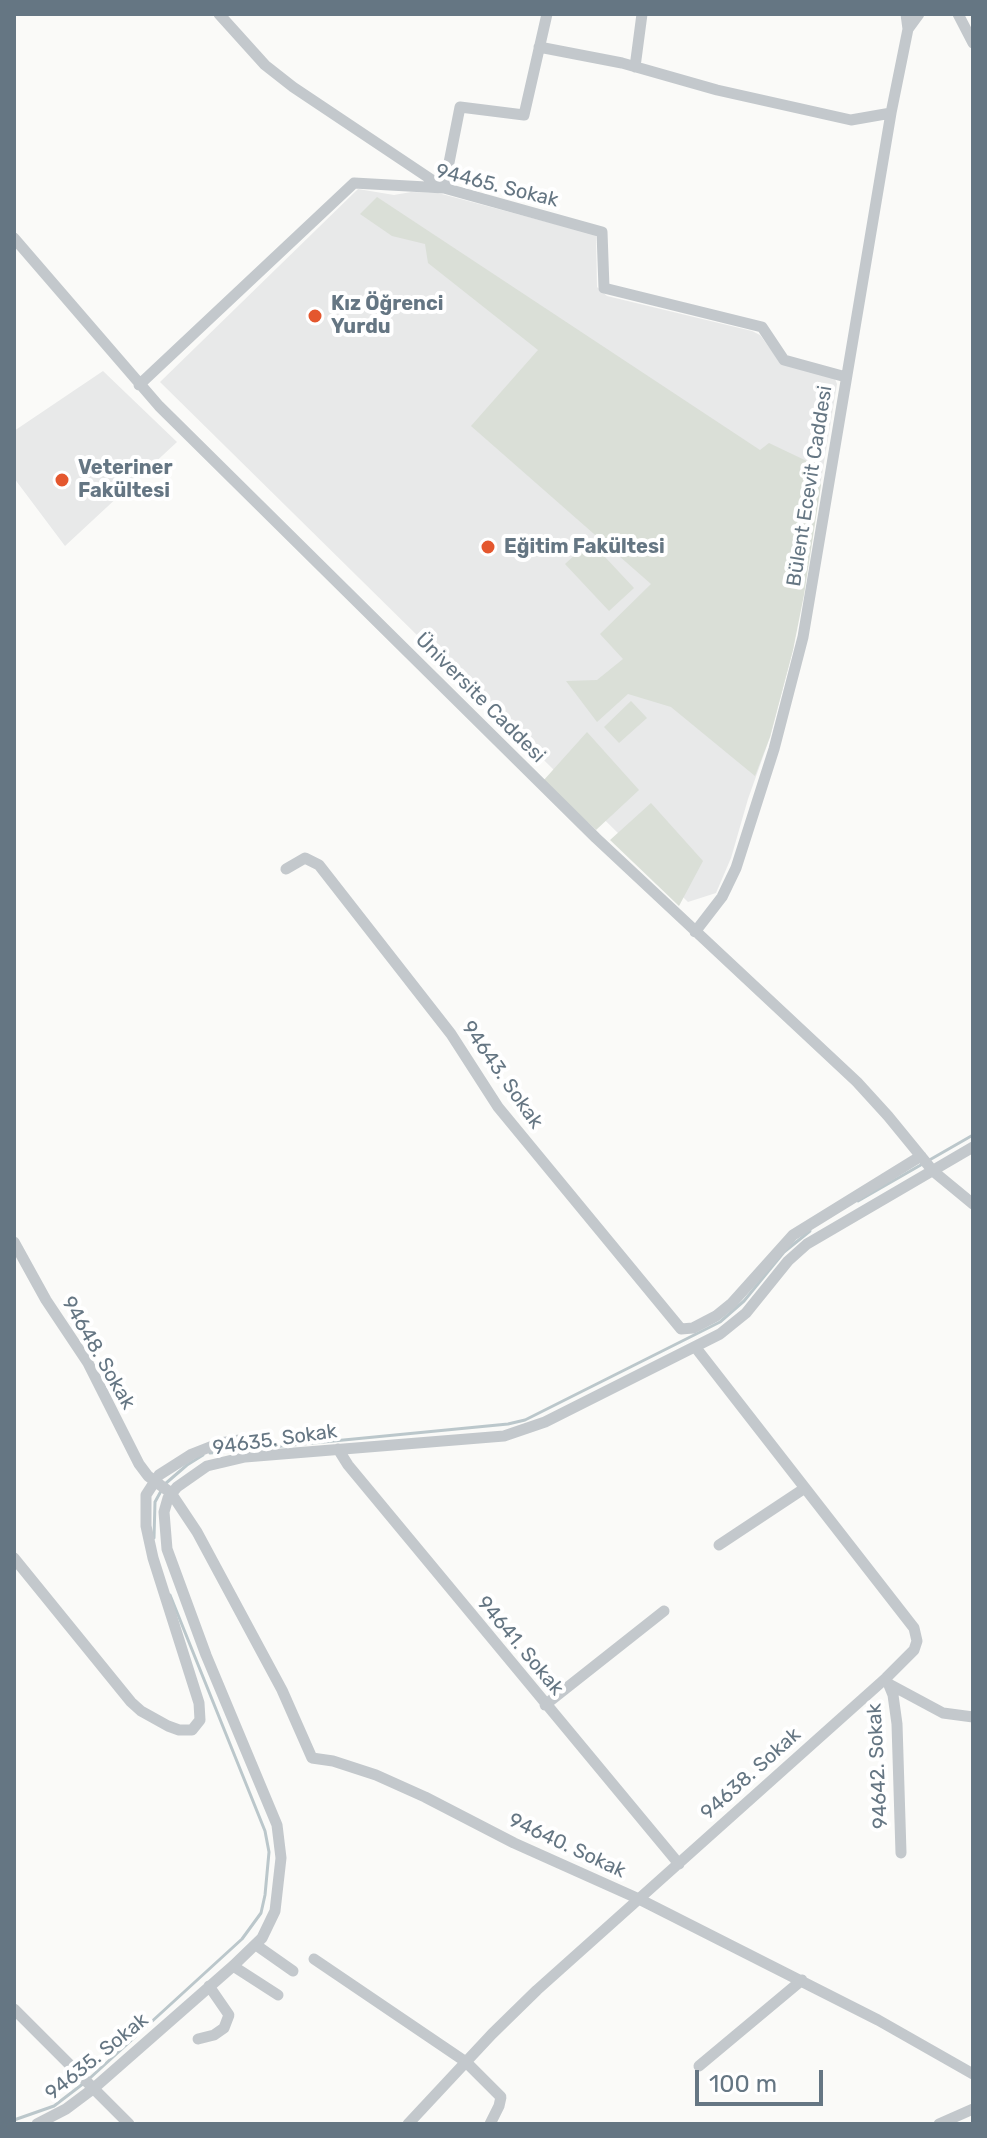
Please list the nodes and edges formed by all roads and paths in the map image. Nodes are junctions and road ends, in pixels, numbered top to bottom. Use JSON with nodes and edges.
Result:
{"nodes":[{"id":1,"x":219,"y":14,"type":"edge"},
{"id":2,"x":547,"y":14,"type":"edge"},
{"id":3,"x":642,"y":14,"type":"edge"},
{"id":4,"x":906,"y":14,"type":"edge"},
{"id":5,"x":919,"y":14,"type":"edge"},
{"id":6,"x":958,"y":14,"type":"edge"},
{"id":7,"x":908,"y":29,"type":"junction"},
{"id":8,"x":973,"y":43,"type":"edge"},
{"id":9,"x":539,"y":47,"type":"junction"},
{"id":10,"x":635,"y":67,"type":"junction"},
{"id":11,"x":891,"y":113,"type":"junction"},
{"id":12,"x":444,"y":188,"type":"junction"},
{"id":13,"x":14,"y":238,"type":"edge"},
{"id":14,"x":846,"y":377,"type":"junction"},
{"id":15,"x":139,"y":385,"type":"junction"},
{"id":16,"x":286,"y":869,"type":"dead end"},
{"id":17,"x":695,"y":932,"type":"junction"},
{"id":18,"x":973,"y":1147,"type":"edge"},
{"id":19,"x":921,"y":1156,"type":"junction"},
{"id":20,"x":933,"y":1171,"type":"junction"},
{"id":21,"x":973,"y":1204,"type":"edge"},
{"id":22,"x":14,"y":1242,"type":"edge"},
{"id":23,"x":696,"y":1348,"type":"junction"},
{"id":24,"x":266,"y":1436,"type":"dead end"},
{"id":25,"x":338,"y":1449,"type":"junction"},
{"id":26,"x":154,"y":1480,"type":"junction"},
{"id":27,"x":805,"y":1488,"type":"junction"},
{"id":28,"x":171,"y":1493,"type":"junction"},
{"id":29,"x":719,"y":1545,"type":"dead end"},
{"id":30,"x":14,"y":1558,"type":"edge"},
{"id":31,"x":664,"y":1611,"type":"dead end"},
{"id":32,"x":888,"y":1681,"type":"junction"},
{"id":33,"x":545,"y":1705,"type":"junction"},
{"id":34,"x":973,"y":1717,"type":"edge"},
{"id":35,"x":312,"y":1758,"type":"joint"},
{"id":36,"x":901,"y":1853,"type":"dead end"},
{"id":37,"x":679,"y":1864,"type":"junction"},
{"id":38,"x":639,"y":1899,"type":"junction"},
{"id":39,"x":256,"y":1945,"type":"junction"},
{"id":40,"x":314,"y":1959,"type":"dead end"},
{"id":41,"x":233,"y":1966,"type":"junction"},
{"id":42,"x":293,"y":1971,"type":"dead end"},
{"id":43,"x":802,"y":1980,"type":"junction"},
{"id":44,"x":209,"y":1986,"type":"junction"},
{"id":45,"x":278,"y":1995,"type":"dead end"},
{"id":46,"x":14,"y":2009,"type":"edge"},
{"id":47,"x":198,"y":2039,"type":"dead end"},
{"id":48,"x":466,"y":2062,"type":"junction"},
{"id":49,"x":699,"y":2066,"type":"dead end"},
{"id":50,"x":973,"y":2074,"type":"edge"},
{"id":51,"x":89,"y":2083,"type":"junction"},
{"id":52,"x":973,"y":2109,"type":"edge"},
{"id":53,"x":37,"y":2124,"type":"edge"},
{"id":54,"x":129,"y":2124,"type":"edge"},
{"id":55,"x":408,"y":2124,"type":"edge"},
{"id":56,"x":490,"y":2124,"type":"edge"},
{"id":57,"x":939,"y":2124,"type":"edge"}],
"edges":[{"from":1,"to":12,"type":"street"},
{"from":2,"to":9,"type":"street"},
{"from":3,"to":10,"type":"street"},
{"from":4,"to":7,"type":"street","name":"Bülent Ecevit Caddesi"},
{"from":5,"to":7,"type":"street","name":"Bülent Ecevit Caddesi"},
{"from":6,"to":8,"type":"street"},
{"from":7,"to":11,"type":"street","name":"Bülent Ecevit Caddesi"},
{"from":9,"to":10,"type":"street"},
{"from":9,"to":12,"type":"street"},
{"from":10,"to":11,"type":"street"},
{"from":11,"to":14,"type":"street","name":"Bülent Ecevit Caddesi"},
{"from":12,"to":14,"type":"street","name":"94465. Sokak"},
{"from":12,"to":15,"type":"street","name":"94465. Sokak"},
{"from":13,"to":15,"type":"street","name":"Üniversite Caddesi"},
{"from":14,"to":17,"type":"street","name":"Bülent Ecevit Caddesi"},
{"from":15,"to":17,"type":"street","name":"Üniversite Caddesi"},
{"from":16,"to":19,"type":"street","name":"94643. Sokak"},
{"from":17,"to":19,"type":"street","name":"Üniversite Caddesi"},
{"from":18,"to":20,"type":"street","name":"94635. Sokak"},
{"from":19,"to":20,"type":"street","name":"Üniversite Caddesi"},
{"from":20,"to":21,"type":"street","name":"Üniversite Caddesi"},
{"from":20,"to":23,"type":"street","name":"94635. Sokak"},
{"from":22,"to":26,"type":"street","name":"94648. Sokak"},
{"from":23,"to":25,"type":"street","name":"94635. Sokak"},
{"from":23,"to":27,"type":"street","name":"94638. Sokak"},
{"from":24,"to":26,"type":"street"},
{"from":25,"to":28,"type":"street","name":"94635. Sokak"},
{"from":25,"to":33,"type":"street","name":"94641. Sokak"},
{"from":26,"to":28,"type":"street","name":"94648. Sokak"},
{"from":26,"to":30,"type":"street"},
{"from":27,"to":29,"type":"street"},
{"from":27,"to":32,"type":"street","name":"94638. Sokak"},
{"from":28,"to":35,"type":"street","name":"94648. Sokak"},
{"from":28,"to":39,"type":"street","name":"94635. Sokak"},
{"from":31,"to":33,"type":"street"},
{"from":32,"to":34,"type":"street"},
{"from":32,"to":36,"type":"street","name":"94642. Sokak"},
{"from":32,"to":37,"type":"street","name":"94638. Sokak"},
{"from":33,"to":37,"type":"street","name":"94641. Sokak"},
{"from":35,"to":38,"type":"street","name":"94640. Sokak"},
{"from":37,"to":38,"type":"street","name":"94638. Sokak"},
{"from":38,"to":43,"type":"street","name":"94640. Sokak"},
{"from":38,"to":48,"type":"street","name":"94638. Sokak"},
{"from":39,"to":41,"type":"street","name":"94635. Sokak"},
{"from":39,"to":42,"type":"street"},
{"from":40,"to":48,"type":"street"},
{"from":41,"to":44,"type":"street","name":"94635. Sokak"},
{"from":41,"to":45,"type":"street"},
{"from":43,"to":49,"type":"street"},
{"from":43,"to":50,"type":"street","name":"94640. Sokak"},
{"from":44,"to":47,"type":"street"},
{"from":44,"to":51,"type":"street","name":"94635. Sokak"},
{"from":46,"to":51,"type":"street"},
{"from":48,"to":55,"type":"street","name":"94638. Sokak"},
{"from":48,"to":56,"type":"street"},
{"from":51,"to":53,"type":"street","name":"94635. Sokak"},
{"from":51,"to":54,"type":"street"},
{"from":52,"to":57,"type":"street"}]}
